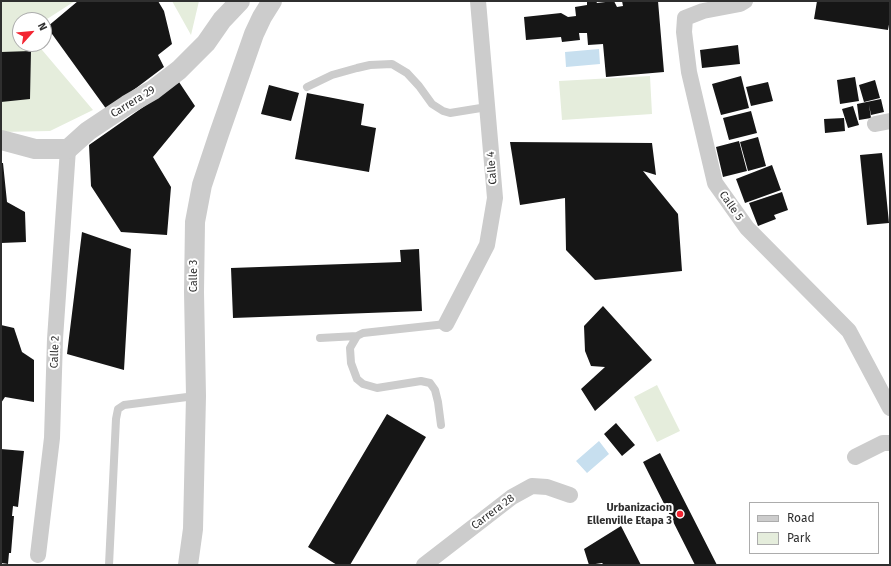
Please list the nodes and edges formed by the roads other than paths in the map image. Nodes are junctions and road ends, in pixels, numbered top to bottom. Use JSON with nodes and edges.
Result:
{"nodes":[{"id":1,"x":240,"y":1,"type":"edge"},
{"id":2,"x":272,"y":1,"type":"edge"},
{"id":3,"x":478,"y":1,"type":"edge"},
{"id":4,"x":745,"y":1,"type":"edge"},
{"id":5,"x":307,"y":87,"type":"dead end"},
{"id":6,"x":487,"y":107,"type":"junction"},
{"id":7,"x":1,"y":140,"type":"edge"},
{"id":8,"x":68,"y":149,"type":"junction"},
{"id":9,"x":446,"y":324,"type":"joint"},
{"id":10,"x":357,"y":336,"type":"junction"},
{"id":11,"x":320,"y":338,"type":"dead end"},
{"id":12,"x":196,"y":396,"type":"junction"},
{"id":13,"x":890,"y":408,"type":"edge"},
{"id":14,"x":441,"y":425,"type":"dead end"},
{"id":15,"x":890,"y":443,"type":"edge"},
{"id":16,"x":855,"y":457,"type":"dead end"},
{"id":17,"x":570,"y":495,"type":"dead end"},
{"id":18,"x":38,"y":555,"type":"dead end"},
{"id":19,"x":109,"y":565,"type":"edge"},
{"id":20,"x":188,"y":565,"type":"edge"},
{"id":21,"x":424,"y":565,"type":"edge"}],
"edges":[{"from":1,"to":8,"type":"street","name":"Carrera 29"},
{"from":2,"to":12,"type":"street","name":"Calle 3"},
{"from":3,"to":6,"type":"street","name":"Calle 4"},
{"from":4,"to":13,"type":"street","name":"Calle 5"},
{"from":5,"to":6,"type":"lane"},
{"from":6,"to":9,"type":"street","name":"Calle 4"},
{"from":7,"to":8,"type":"street"},
{"from":8,"to":18,"type":"street","name":"Calle 2"},
{"from":9,"to":10,"type":"lane"},
{"from":10,"to":11,"type":"lane"},
{"from":10,"to":14,"type":"lane"},
{"from":12,"to":19,"type":"lane"},
{"from":12,"to":20,"type":"street","name":"Calle 3"},
{"from":15,"to":16,"type":"street"},
{"from":17,"to":21,"type":"street","name":"Carrera 28"}]}
